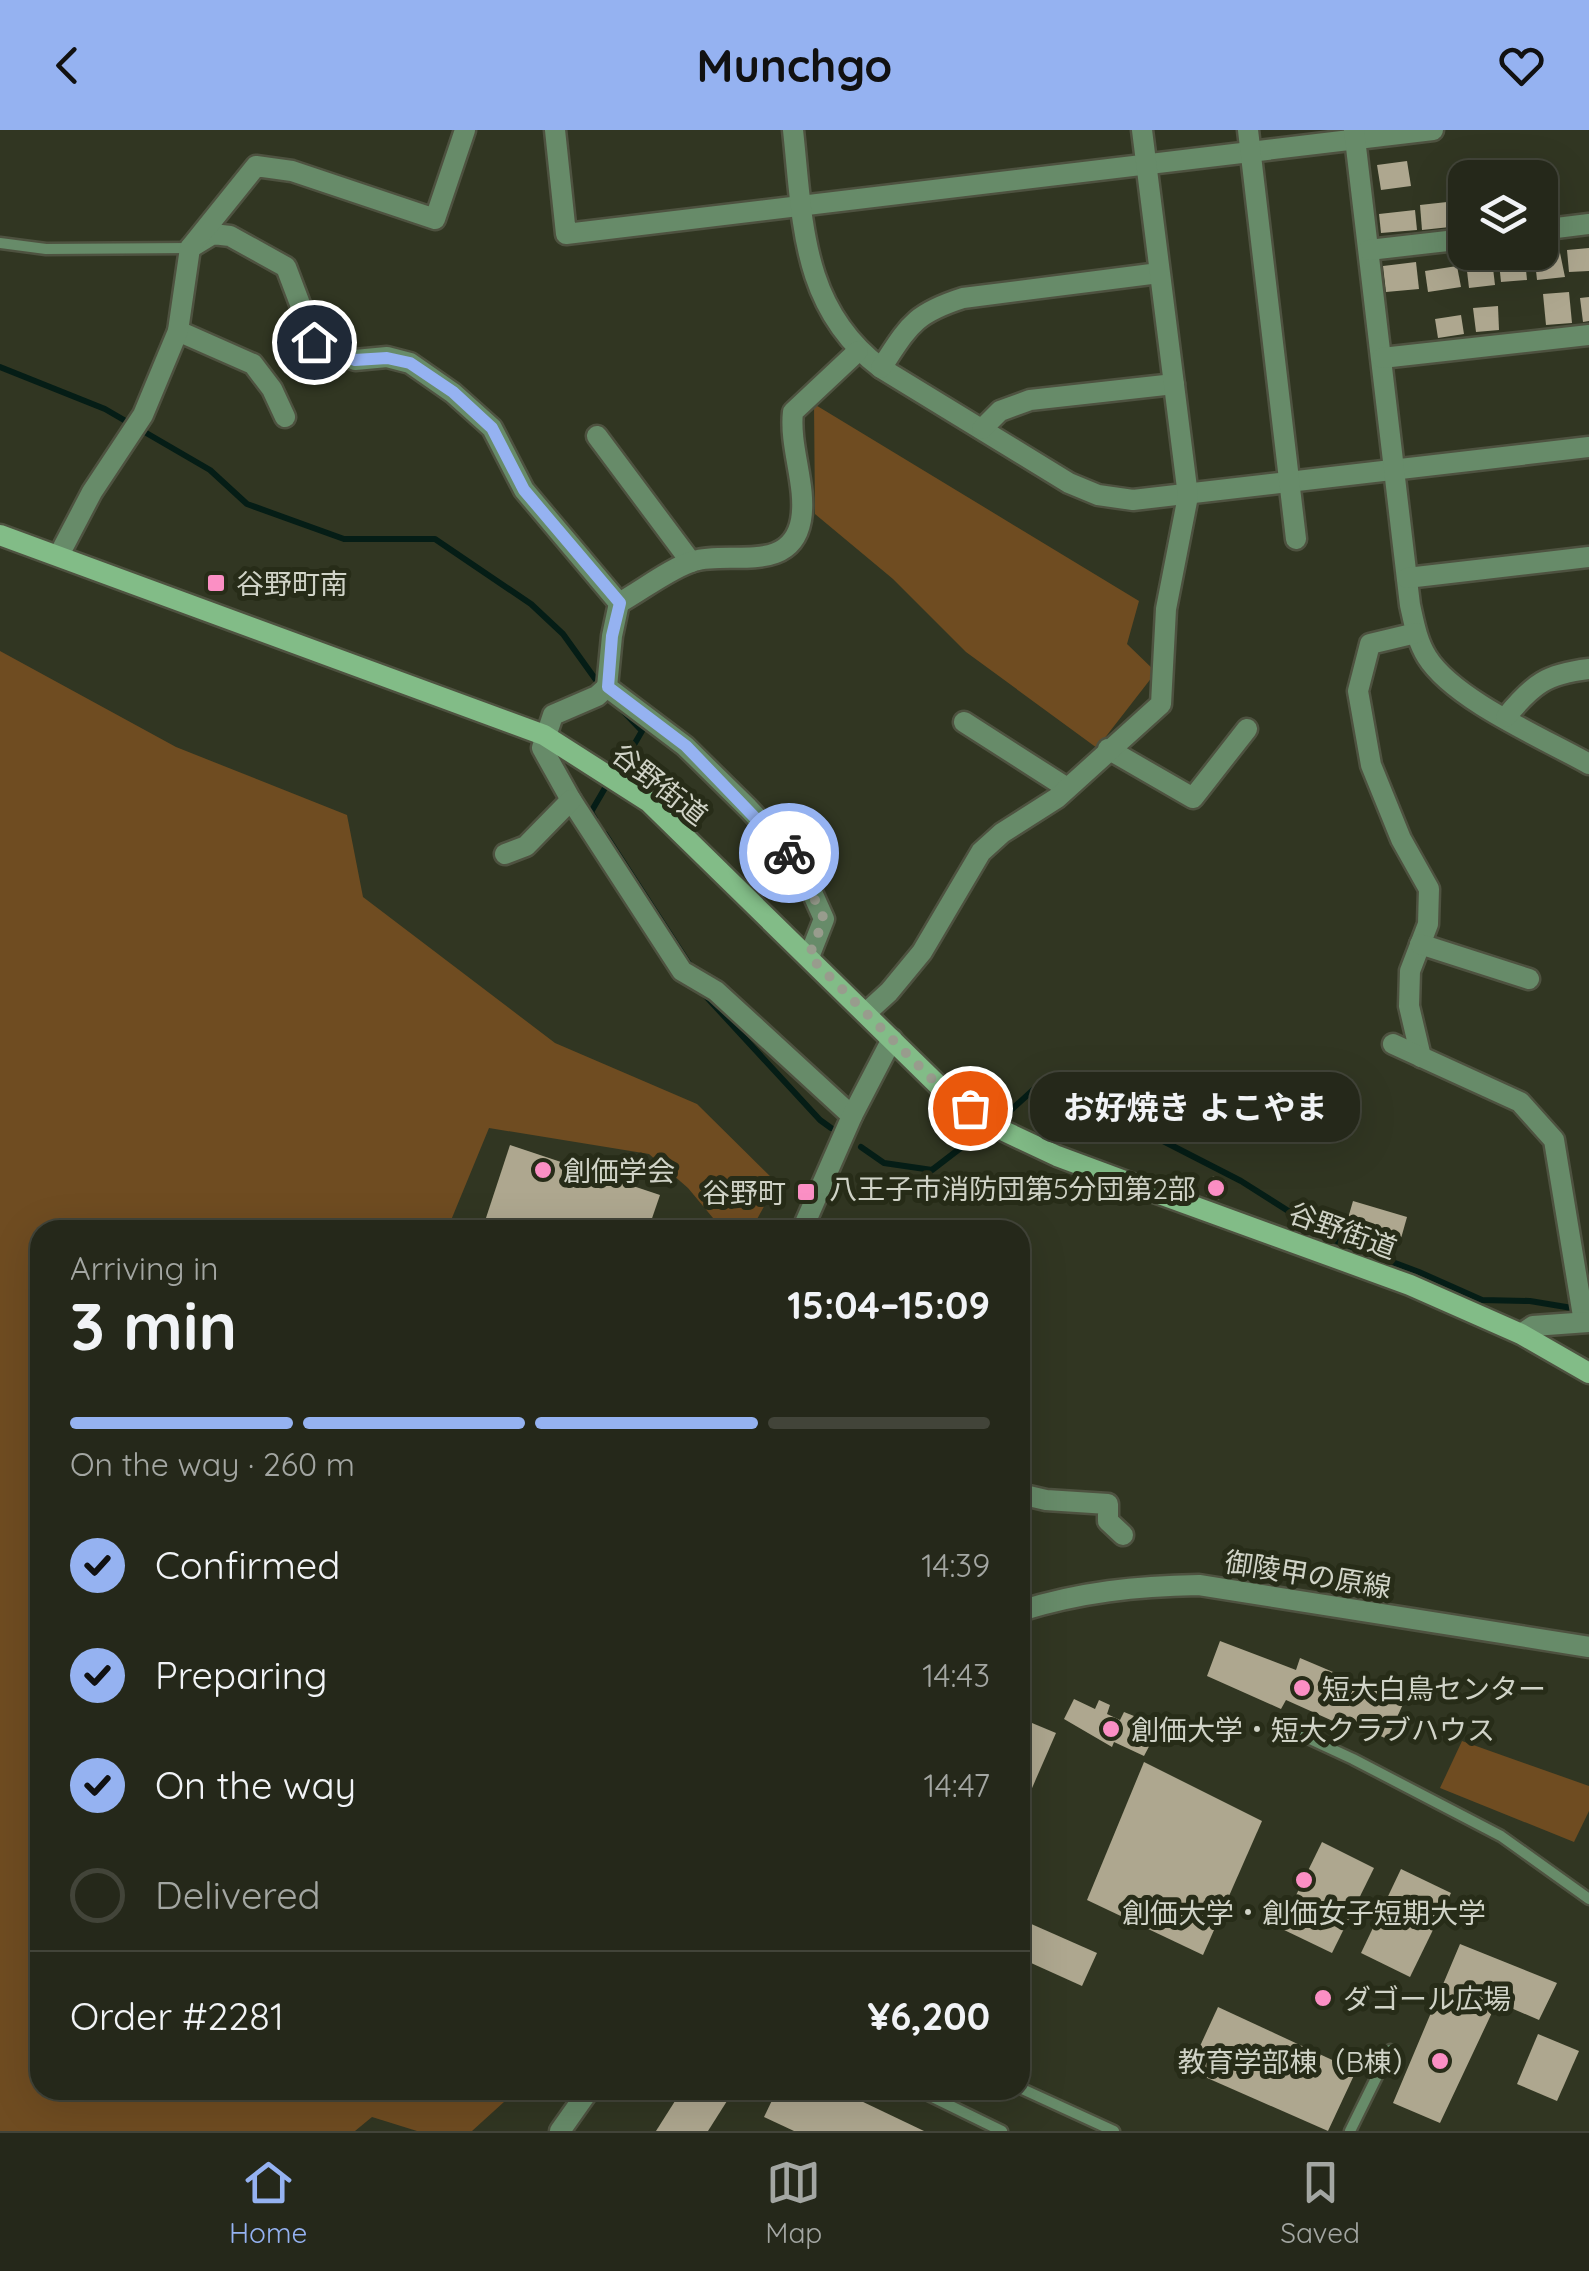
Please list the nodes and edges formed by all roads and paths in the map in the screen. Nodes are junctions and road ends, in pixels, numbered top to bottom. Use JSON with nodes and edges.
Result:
{"nodes":[{"id":1,"x":466,"y":130,"type":"edge"},
{"id":2,"x":555,"y":130,"type":"edge"},
{"id":3,"x":793,"y":130,"type":"edge"},
{"id":4,"x":1142,"y":130,"type":"edge"},
{"id":5,"x":1248,"y":130,"type":"edge"},
{"id":6,"x":1433,"y":130,"type":"edge"},
{"id":7,"x":1355,"y":134,"type":"edge"},
{"id":8,"x":1250,"y":154,"type":"junction"},
{"id":9,"x":1146,"y":165,"type":"junction"},
{"id":10,"x":802,"y":206,"type":"junction"},
{"id":11,"x":1589,"y":224,"type":"edge"},
{"id":12,"x":1558,"y":228,"type":"edge"},
{"id":13,"x":1448,"y":241,"type":"edge"},
{"id":14,"x":0,"y":243,"type":"edge"},
{"id":15,"x":190,"y":248,"type":"junction"},
{"id":16,"x":1369,"y":250,"type":"junction"},
{"id":17,"x":1159,"y":273,"type":"junction"},
{"id":18,"x":178,"y":330,"type":"junction"},
{"id":19,"x":1589,"y":334,"type":"edge"},
{"id":20,"x":858,"y":351,"type":"junction"},
{"id":21,"x":1382,"y":358,"type":"junction"},
{"id":22,"x":882,"y":368,"type":"junction"},
{"id":23,"x":1174,"y":384,"type":"junction"},
{"id":24,"x":284,"y":417,"type":"dead end"},
{"id":25,"x":982,"y":428,"type":"junction"},
{"id":26,"x":597,"y":436,"type":"dead end"},
{"id":27,"x":1589,"y":447,"type":"edge"},
{"id":28,"x":1396,"y":470,"type":"junction"},
{"id":29,"x":1290,"y":482,"type":"junction"},
{"id":30,"x":1188,"y":496,"type":"junction"},
{"id":31,"x":0,"y":535,"type":"edge"},
{"id":32,"x":1296,"y":539,"type":"dead end"},
{"id":33,"x":59,"y":556,"type":"junction"},
{"id":34,"x":1589,"y":557,"type":"edge"},
{"id":35,"x":691,"y":562,"type":"junction"},
{"id":36,"x":1407,"y":578,"type":"junction"},
{"id":37,"x":620,"y":603,"type":"junction"},
{"id":38,"x":1416,"y":632,"type":"junction"},
{"id":39,"x":1589,"y":669,"type":"edge"},
{"id":40,"x":608,"y":687,"type":"junction"},
{"id":41,"x":1506,"y":717,"type":"junction"},
{"id":42,"x":964,"y":722,"type":"dead end"},
{"id":43,"x":1247,"y":729,"type":"dead end"},
{"id":44,"x":544,"y":734,"type":"junction"},
{"id":45,"x":1108,"y":750,"type":"junction"},
{"id":46,"x":1589,"y":764,"type":"edge"},
{"id":47,"x":1067,"y":788,"type":"junction"},
{"id":48,"x":571,"y":800,"type":"junction"},
{"id":49,"x":505,"y":854,"type":"dead end"},
{"id":50,"x":1420,"y":944,"type":"junction"},
{"id":51,"x":809,"y":956,"type":"junction"},
{"id":52,"x":1528,"y":979,"type":"dead end"},
{"id":53,"x":866,"y":1013,"type":"junction"},
{"id":54,"x":892,"y":1039,"type":"junction"},
{"id":55,"x":1393,"y":1044,"type":"dead end"},
{"id":56,"x":1422,"y":1056,"type":"junction"},
{"id":57,"x":852,"y":1116,"type":"junction"},
{"id":58,"x":806,"y":1220,"type":"edge"},
{"id":59,"x":1585,"y":1316,"type":"edge"},
{"id":60,"x":1522,"y":1334,"type":"junction"},
{"id":61,"x":1589,"y":1373,"type":"edge"},
{"id":62,"x":1030,"y":1496,"type":"edge"},
{"id":63,"x":1123,"y":1536,"type":"dead end"},
{"id":64,"x":1030,"y":1608,"type":"edge"},
{"id":65,"x":1589,"y":1647,"type":"edge"},
{"id":66,"x":1284,"y":1727,"type":"dead end"},
{"id":67,"x":1589,"y":1899,"type":"edge"},
{"id":68,"x":1390,"y":2050,"type":"dead end"},
{"id":69,"x":1030,"y":2093,"type":"edge"},
{"id":70,"x":581,"y":2100,"type":"edge"},
{"id":71,"x":938,"y":2100,"type":"edge"},
{"id":72,"x":560,"y":2131,"type":"edge"},
{"id":73,"x":1002,"y":2131,"type":"edge"},
{"id":74,"x":1114,"y":2131,"type":"edge"},
{"id":75,"x":1350,"y":2131,"type":"edge"}],
"edges":[{"from":1,"to":15,"type":"street"},
{"from":2,"to":10,"type":"street"},
{"from":3,"to":10,"type":"street"},
{"from":4,"to":9,"type":"street"},
{"from":5,"to":8,"type":"street"},
{"from":6,"to":7,"type":"street"},
{"from":7,"to":8,"type":"street"},
{"from":7,"to":16,"type":"street"},
{"from":8,"to":9,"type":"street"},
{"from":8,"to":29,"type":"street"},
{"from":9,"to":10,"type":"street"},
{"from":9,"to":17,"type":"street"},
{"from":10,"to":20,"type":"street"},
{"from":11,"to":12,"type":"street"},
{"from":13,"to":16,"type":"street"},
{"from":14,"to":15,"type":"lane"},
{"from":15,"to":18,"type":"street"},
{"from":15,"to":37,"type":"street"},
{"from":16,"to":21,"type":"street"},
{"from":17,"to":22,"type":"street"},
{"from":17,"to":23,"type":"street"},
{"from":18,"to":24,"type":"street"},
{"from":18,"to":33,"type":"street"},
{"from":19,"to":21,"type":"street"},
{"from":20,"to":22,"type":"street"},
{"from":20,"to":35,"type":"street"},
{"from":21,"to":28,"type":"street"},
{"from":22,"to":25,"type":"street"},
{"from":23,"to":25,"type":"street"},
{"from":23,"to":30,"type":"street"},
{"from":25,"to":30,"type":"street"},
{"from":26,"to":35,"type":"street"},
{"from":27,"to":28,"type":"street"},
{"from":28,"to":29,"type":"street"},
{"from":28,"to":36,"type":"street"},
{"from":29,"to":30,"type":"street"},
{"from":29,"to":32,"type":"street"},
{"from":30,"to":45,"type":"street"},
{"from":31,"to":33,"type":"main road","name":"谷野街道"},
{"from":33,"to":44,"type":"main road","name":"谷野街道"},
{"from":34,"to":36,"type":"street"},
{"from":35,"to":37,"type":"street"},
{"from":36,"to":38,"type":"street"},
{"from":37,"to":40,"type":"street"},
{"from":38,"to":41,"type":"street"},
{"from":38,"to":50,"type":"street"},
{"from":39,"to":41,"type":"street"},
{"from":40,"to":44,"type":"street"},
{"from":40,"to":51,"type":"street"},
{"from":41,"to":46,"type":"street"},
{"from":42,"to":47,"type":"street"},
{"from":43,"to":45,"type":"street"},
{"from":44,"to":48,"type":"street"},
{"from":44,"to":51,"type":"main road","name":"谷野街道"},
{"from":45,"to":47,"type":"street"},
{"from":47,"to":53,"type":"street"},
{"from":48,"to":49,"type":"street"},
{"from":48,"to":57,"type":"street"},
{"from":50,"to":52,"type":"street"},
{"from":50,"to":56,"type":"street"},
{"from":51,"to":53,"type":"main road","name":"谷野街道"},
{"from":53,"to":54,"type":"main road","name":"谷野街道"},
{"from":54,"to":57,"type":"street"},
{"from":54,"to":60,"type":"main road","name":"谷野街道"},
{"from":55,"to":56,"type":"street"},
{"from":56,"to":59,"type":"street"},
{"from":57,"to":58,"type":"street"},
{"from":59,"to":60,"type":"street"},
{"from":60,"to":61,"type":"main road","name":"谷野街道"},
{"from":62,"to":63,"type":"street"},
{"from":64,"to":65,"type":"street","name":"御陵甲の原線"},
{"from":66,"to":67,"type":"lane"},
{"from":68,"to":75,"type":"lane"},
{"from":69,"to":74,"type":"lane"},
{"from":70,"to":72,"type":"street"},
{"from":71,"to":73,"type":"lane"}]}
